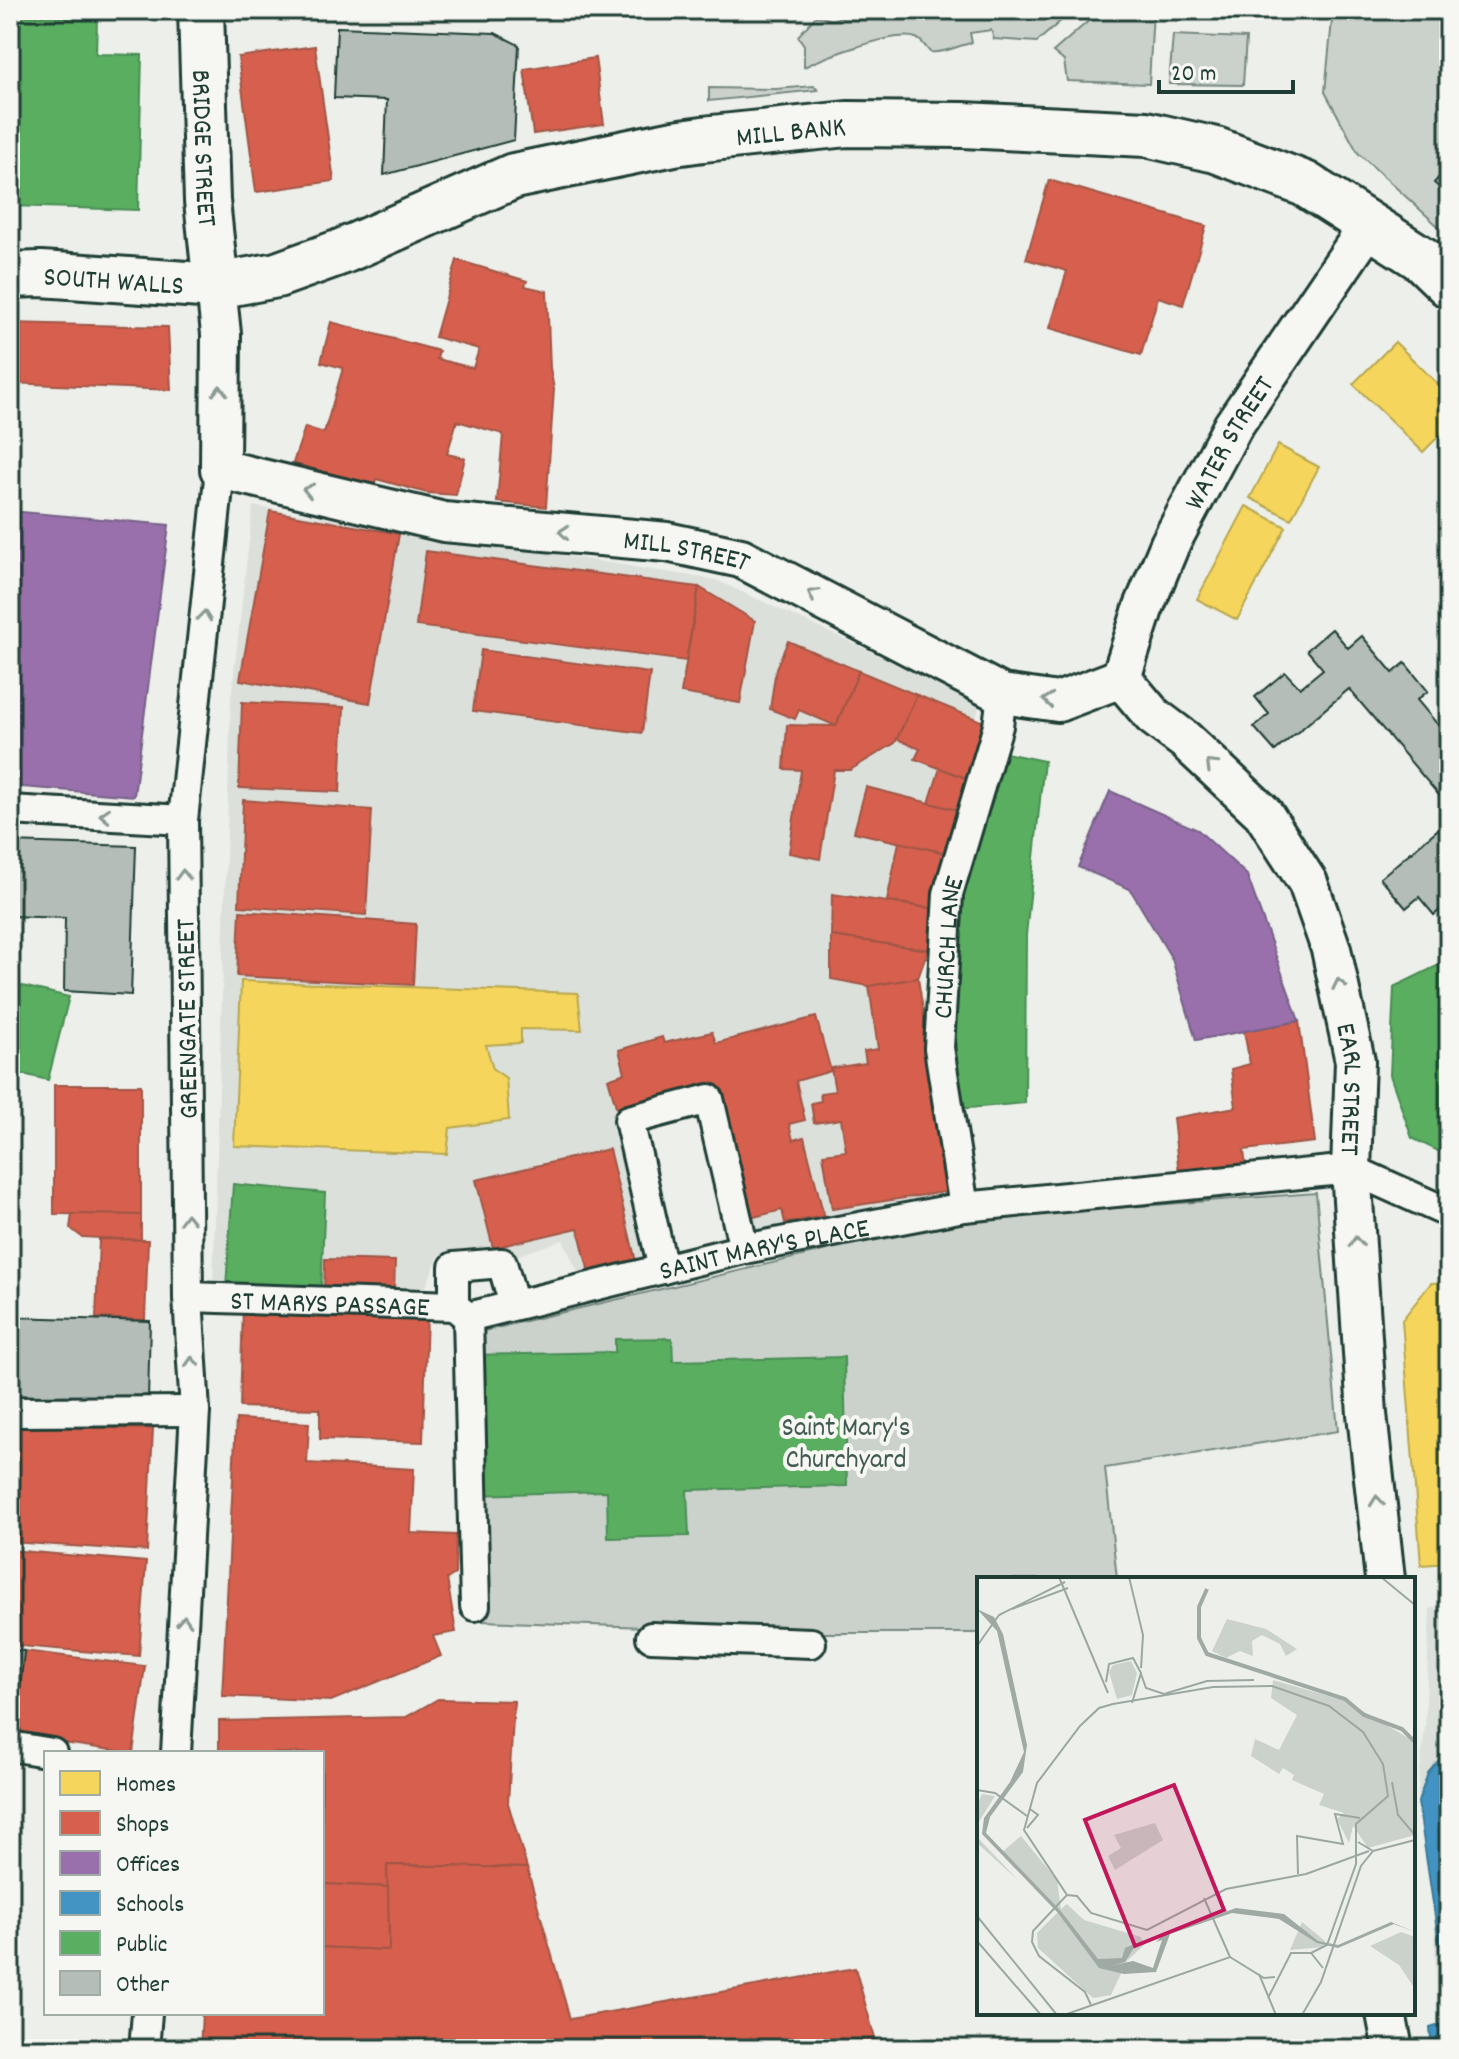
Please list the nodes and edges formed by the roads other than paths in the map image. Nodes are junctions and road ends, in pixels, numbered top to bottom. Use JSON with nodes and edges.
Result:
{"nodes":[{"id":1,"x":201,"y":10,"type":"edge"},
{"id":2,"x":1370,"y":224,"type":"junction"},
{"id":3,"x":10,"y":275,"type":"edge"},
{"id":4,"x":1449,"y":285,"type":"edge"},
{"id":5,"x":216,"y":286,"type":"junction"},
{"id":6,"x":220,"y":469,"type":"junction"},
{"id":7,"x":1121,"y":678,"type":"junction"},
{"id":8,"x":1002,"y":694,"type":"junction"},
{"id":9,"x":10,"y":810,"type":"edge"},
{"id":10,"x":183,"y":820,"type":"junction"},
{"id":11,"x":1351,"y":1169,"type":"junction"},
{"id":12,"x":964,"y":1207,"type":"junction"},
{"id":13,"x":1449,"y":1213,"type":"edge"},
{"id":14,"x":744,"y":1249,"type":"junction"},
{"id":15,"x":663,"y":1269,"type":"junction"},
{"id":16,"x":188,"y":1297,"type":"junction"},
{"id":17,"x":514,"y":1305,"type":"junction"},
{"id":18,"x":461,"y":1311,"type":"junction"},
{"id":19,"x":195,"y":1411,"type":"junction"},
{"id":20,"x":10,"y":1412,"type":"edge"},
{"id":21,"x":1385,"y":1577,"type":"edge"},
{"id":22,"x":475,"y":1606,"type":"dead end"},
{"id":23,"x":651,"y":1637,"type":"dead end"},
{"id":24,"x":811,"y":1643,"type":"dead end"},
{"id":25,"x":10,"y":1746,"type":"edge"},
{"id":26,"x":176,"y":1751,"type":"edge"},
{"id":27,"x":44,"y":1752,"type":"edge"},
{"id":28,"x":147,"y":2015,"type":"edge"},
{"id":29,"x":1386,"y":2015,"type":"edge"},
{"id":30,"x":144,"y":2049,"type":"edge"},
{"id":31,"x":1393,"y":2049,"type":"edge"}],
"edges":[{"from":1,"to":5,"type":"street","name":"BRIDGE STREET"},
{"from":2,"to":4,"type":"street","name":"MILL BANK"},
{"from":2,"to":5,"type":"street","name":"MILL BANK"},
{"from":2,"to":7,"type":"street","name":"WATER STREET"},
{"from":3,"to":5,"type":"street","name":"SOUTH WALLS"},
{"from":6,"to":5,"type":"street","name":"GREENGATE STREET","one_way":true},
{"from":8,"to":6,"type":"street","name":"MILL STREET","one_way":true},
{"from":10,"to":6,"type":"street","name":"GREENGATE STREET","one_way":true},
{"from":7,"to":8,"type":"street","name":"MILL STREET","one_way":true},
{"from":11,"to":7,"type":"street","name":"EARL STREET","one_way":true},
{"from":8,"to":12,"type":"street","name":"CHURCH LANE"},
{"from":10,"to":9,"type":"street","one_way":true},
{"from":16,"to":10,"type":"street","name":"GREENGATE STREET","one_way":true},
{"from":11,"to":12,"type":"street","name":"SAINT MARY'S PLACE"},
{"from":11,"to":13,"type":"street"},
{"from":21,"to":11,"type":"street","name":"EARL STREET","one_way":true},
{"from":12,"to":14,"type":"street","name":"SAINT MARY'S PLACE"},
{"from":14,"to":15,"type":"street","name":"SAINT MARY'S PLACE"},
{"from":14,"to":15,"type":"street"},
{"from":15,"to":17,"type":"street","name":"SAINT MARY'S PLACE"},
{"from":16,"to":18,"type":"street","name":"ST MARYS PASSAGE"},
{"from":19,"to":16,"type":"street","name":"GREENGATE STREET","one_way":true},
{"from":17,"to":18,"type":"street","name":"SAINT MARY'S PLACE"},
{"from":17,"to":18,"type":"street"},
{"from":18,"to":22,"type":"street"},
{"from":19,"to":20,"type":"street"},
{"from":26,"to":19,"type":"street","name":"GREENGATE STREET","one_way":true},
{"from":23,"to":24,"type":"street"},
{"from":25,"to":27,"type":"street"},
{"from":28,"to":30,"type":"street"},
{"from":29,"to":31,"type":"street"}]}
